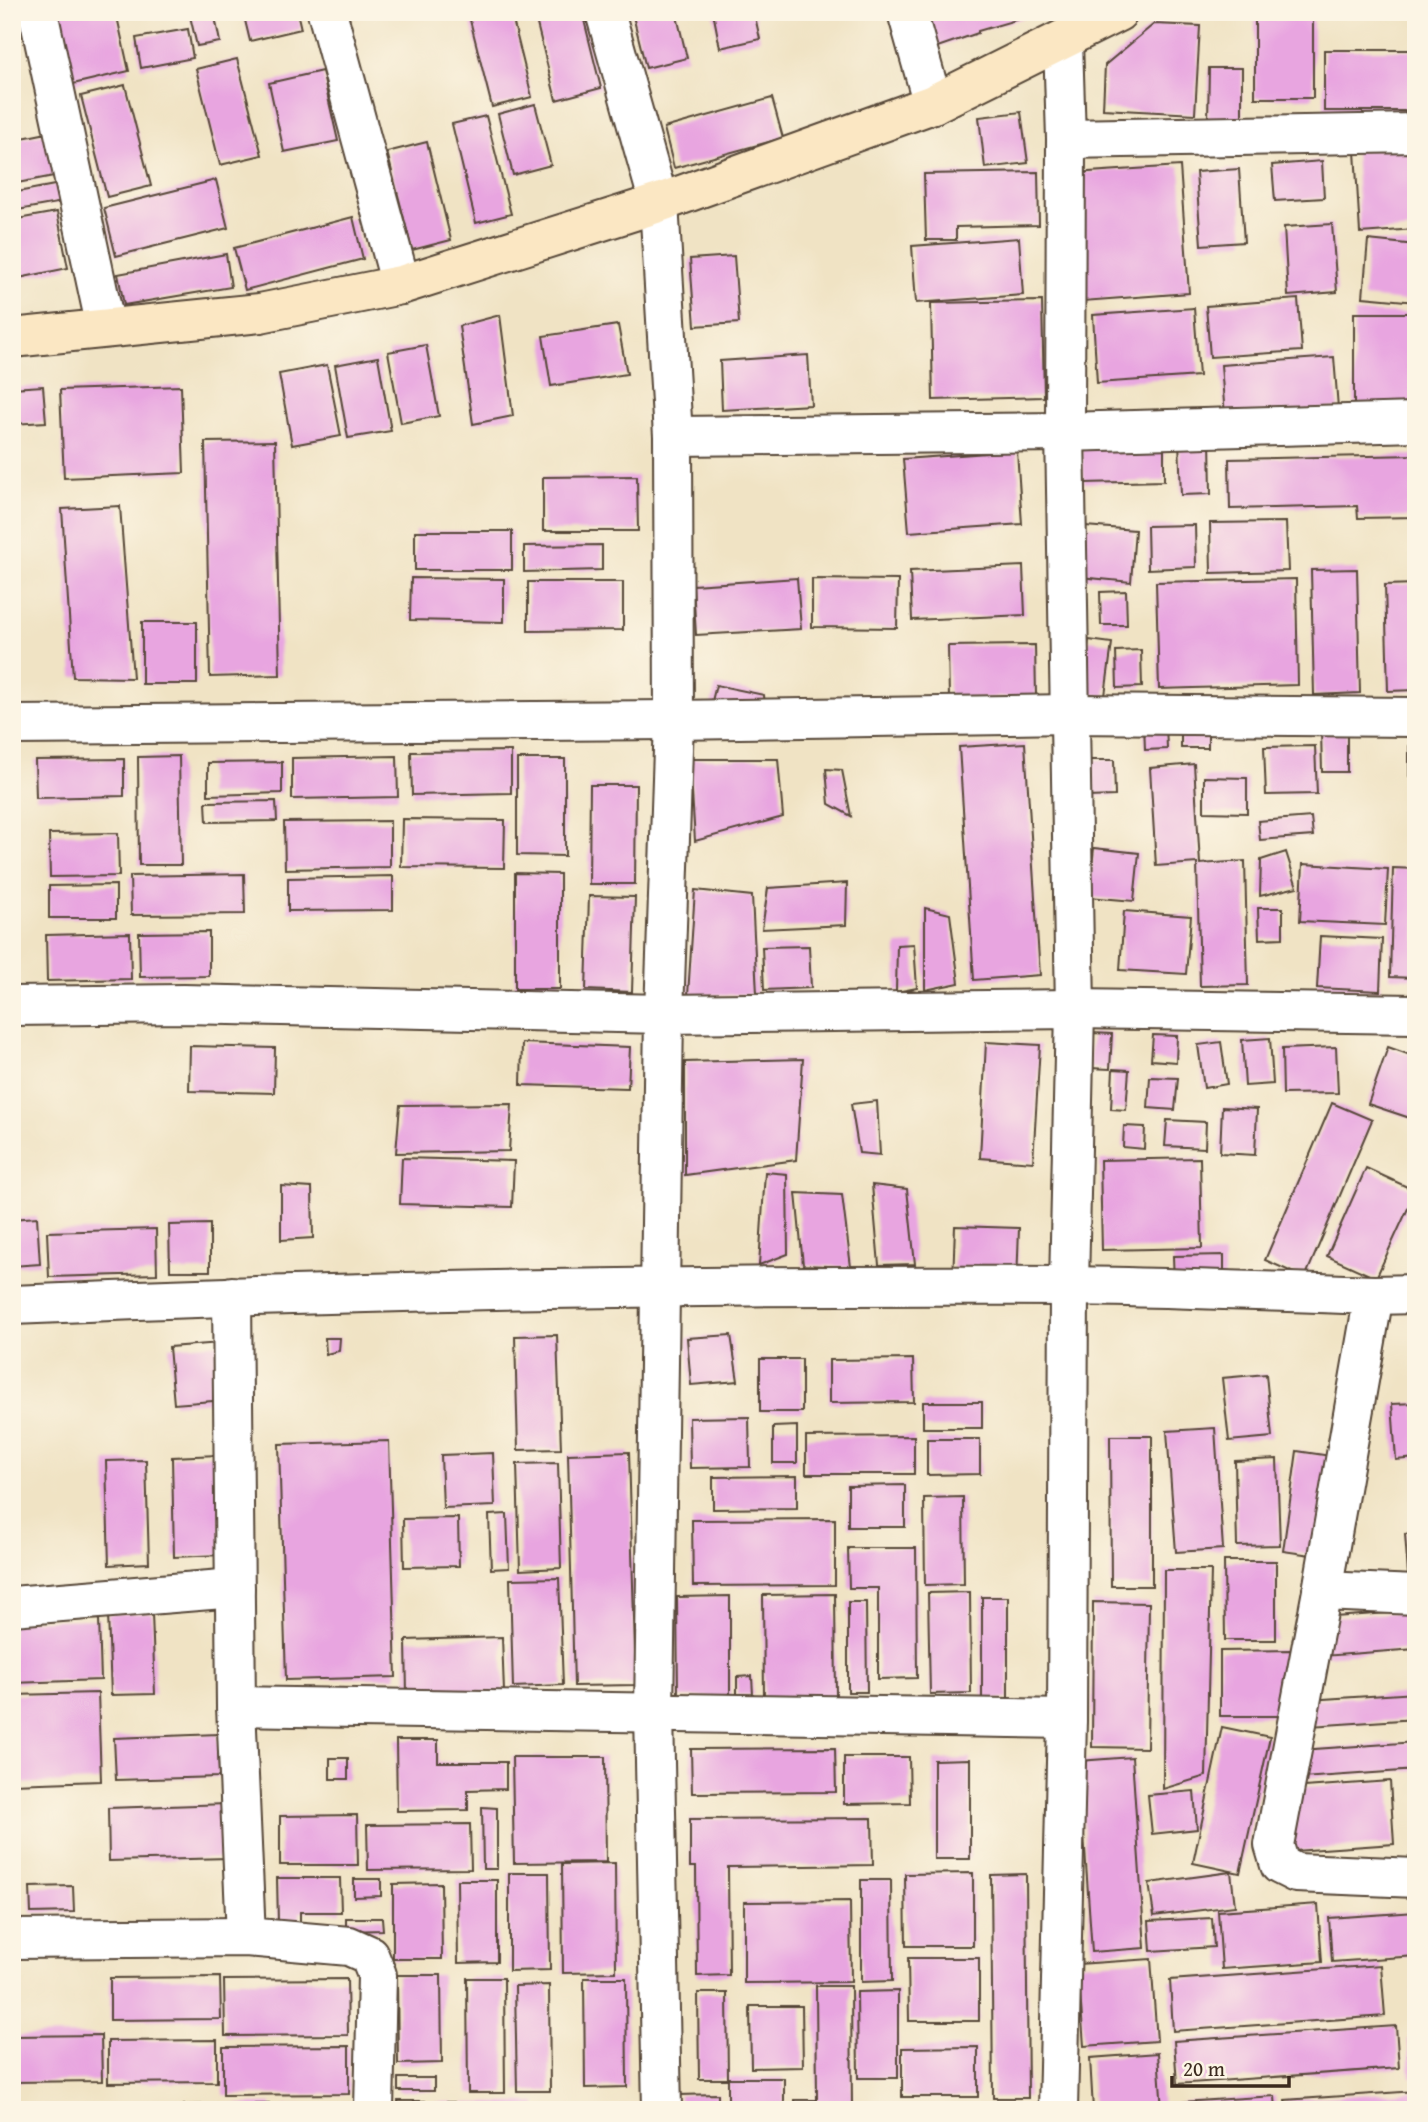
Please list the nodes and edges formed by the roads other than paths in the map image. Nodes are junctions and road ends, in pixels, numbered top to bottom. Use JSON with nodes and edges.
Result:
{"nodes":[{"id":1,"x":38,"y":12,"type":"edge"},
{"id":2,"x":327,"y":12,"type":"edge"},
{"id":3,"x":605,"y":12,"type":"edge"},
{"id":4,"x":907,"y":12,"type":"edge"},
{"id":5,"x":1118,"y":12,"type":"edge"},
{"id":6,"x":1063,"y":41,"type":"junction"},
{"id":7,"x":933,"y":104,"type":"junction"},
{"id":8,"x":1416,"y":133,"type":"edge"},
{"id":9,"x":1066,"y":139,"type":"junction"},
{"id":10,"x":659,"y":203,"type":"junction"},
{"id":11,"x":401,"y":285,"type":"junction"},
{"id":12,"x":106,"y":328,"type":"junction"},
{"id":13,"x":12,"y":338,"type":"edge"},
{"id":14,"x":1416,"y":422,"type":"edge"},
{"id":15,"x":1065,"y":432,"type":"junction"},
{"id":16,"x":673,"y":436,"type":"junction"},
{"id":17,"x":1069,"y":714,"type":"junction"},
{"id":18,"x":1416,"y":717,"type":"edge"},
{"id":19,"x":674,"y":720,"type":"junction"},
{"id":20,"x":12,"y":725,"type":"edge"},
{"id":21,"x":12,"y":1006,"type":"edge"},
{"id":22,"x":1075,"y":1009,"type":"junction"},
{"id":23,"x":664,"y":1014,"type":"junction"},
{"id":24,"x":1416,"y":1014,"type":"edge"},
{"id":25,"x":659,"y":1286,"type":"junction"},
{"id":26,"x":1069,"y":1286,"type":"junction"},
{"id":27,"x":1416,"y":1294,"type":"edge"},
{"id":28,"x":1374,"y":1295,"type":"junction"},
{"id":29,"x":232,"y":1296,"type":"junction"},
{"id":30,"x":12,"y":1305,"type":"edge"},
{"id":31,"x":235,"y":1588,"type":"junction"},
{"id":32,"x":1322,"y":1591,"type":"junction"},
{"id":33,"x":1416,"y":1595,"type":"edge"},
{"id":34,"x":12,"y":1606,"type":"edge"},
{"id":35,"x":236,"y":1706,"type":"junction"},
{"id":36,"x":654,"y":1712,"type":"junction"},
{"id":37,"x":1067,"y":1719,"type":"junction"},
{"id":38,"x":1416,"y":1878,"type":"edge"},
{"id":39,"x":246,"y":1937,"type":"junction"},
{"id":40,"x":12,"y":1939,"type":"edge"},
{"id":41,"x":374,"y":2110,"type":"edge"},
{"id":42,"x":662,"y":2110,"type":"edge"},
{"id":43,"x":1058,"y":2110,"type":"edge"}],
"edges":[{"from":1,"to":12,"type":"street"},
{"from":2,"to":11,"type":"street"},
{"from":3,"to":10,"type":"street"},
{"from":4,"to":7,"type":"street"},
{"from":5,"to":6,"type":"street"},
{"from":6,"to":7,"type":"street"},
{"from":6,"to":9,"type":"street"},
{"from":7,"to":10,"type":"street"},
{"from":8,"to":9,"type":"street"},
{"from":9,"to":15,"type":"street"},
{"from":10,"to":11,"type":"street"},
{"from":10,"to":16,"type":"street"},
{"from":11,"to":12,"type":"street"},
{"from":12,"to":13,"type":"street"},
{"from":14,"to":15,"type":"street"},
{"from":15,"to":16,"type":"street"},
{"from":15,"to":17,"type":"street"},
{"from":16,"to":19,"type":"street"},
{"from":17,"to":18,"type":"street"},
{"from":17,"to":19,"type":"street"},
{"from":17,"to":22,"type":"street"},
{"from":19,"to":20,"type":"street"},
{"from":19,"to":23,"type":"street"},
{"from":21,"to":23,"type":"street"},
{"from":22,"to":23,"type":"street"},
{"from":22,"to":24,"type":"street"},
{"from":22,"to":26,"type":"street"},
{"from":23,"to":25,"type":"street"},
{"from":25,"to":26,"type":"street"},
{"from":25,"to":29,"type":"street"},
{"from":25,"to":36,"type":"street"},
{"from":26,"to":28,"type":"street"},
{"from":26,"to":37,"type":"street"},
{"from":27,"to":28,"type":"street"},
{"from":28,"to":32,"type":"street"},
{"from":29,"to":30,"type":"street"},
{"from":29,"to":31,"type":"street"},
{"from":31,"to":34,"type":"street"},
{"from":31,"to":35,"type":"street"},
{"from":32,"to":33,"type":"street"},
{"from":32,"to":38,"type":"street"},
{"from":35,"to":36,"type":"street"},
{"from":35,"to":39,"type":"street"},
{"from":36,"to":37,"type":"street"},
{"from":36,"to":42,"type":"street"},
{"from":37,"to":43,"type":"street"},
{"from":39,"to":40,"type":"street"},
{"from":39,"to":41,"type":"street"}]}
